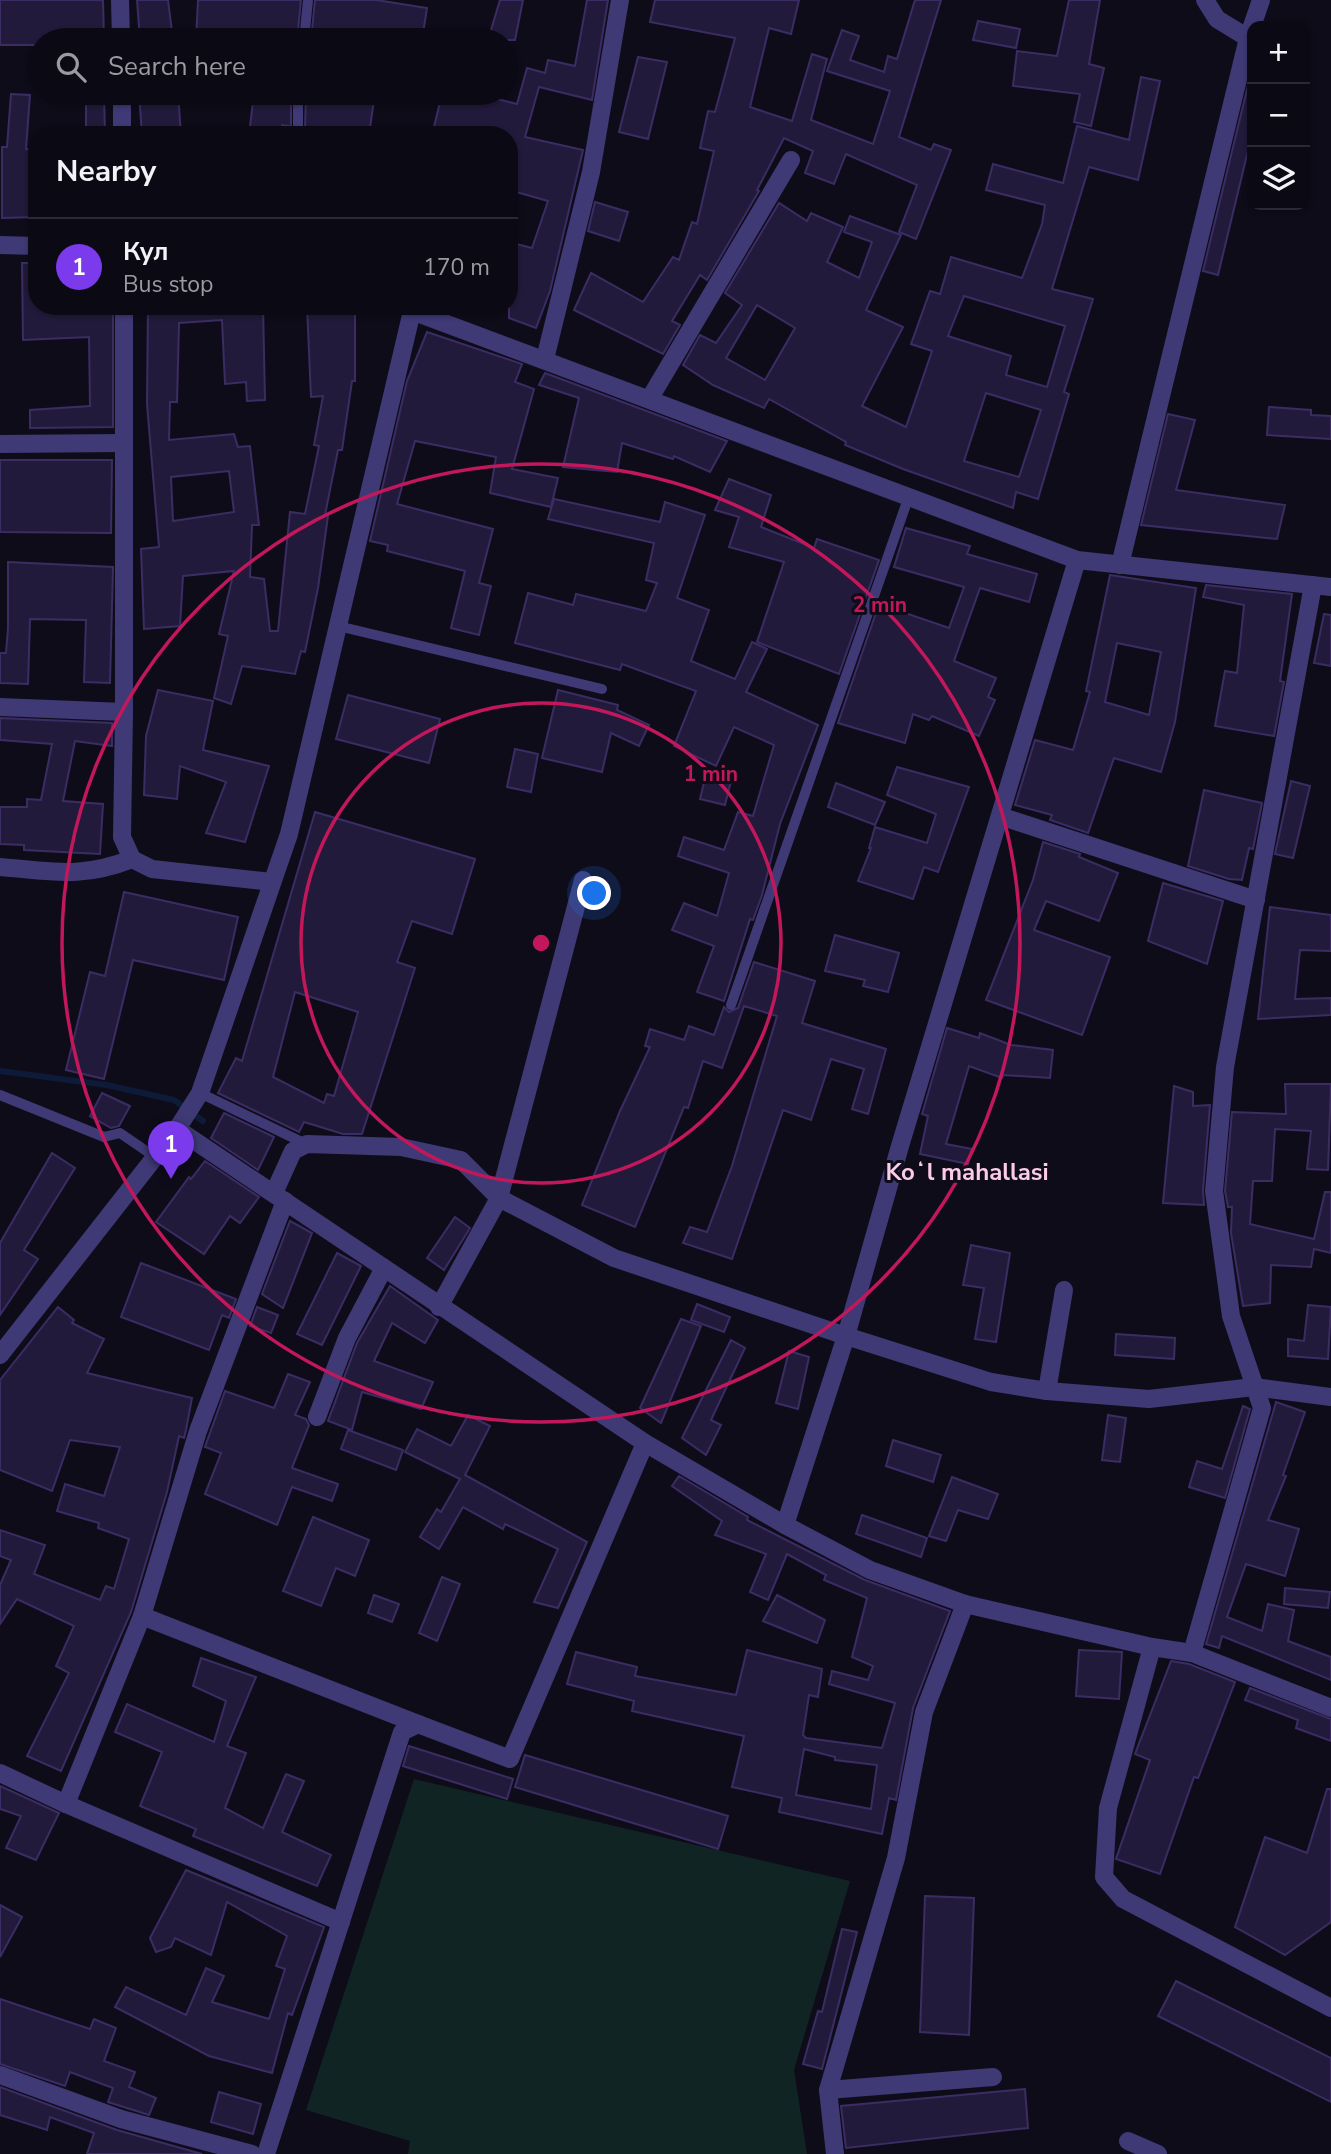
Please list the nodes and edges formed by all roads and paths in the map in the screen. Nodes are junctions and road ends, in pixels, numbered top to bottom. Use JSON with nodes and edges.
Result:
{"nodes":[{"id":1,"x":120,"y":0,"type":"edge"},
{"id":2,"x":309,"y":0,"type":"edge"},
{"id":3,"x":620,"y":0,"type":"edge"},
{"id":4,"x":1205,"y":0,"type":"edge"},
{"id":5,"x":1261,"y":0,"type":"edge"},
{"id":6,"x":1254,"y":21,"type":"edge"},
{"id":7,"x":121,"y":28,"type":"edge"},
{"id":8,"x":306,"y":28,"type":"edge"},
{"id":9,"x":1247,"y":37,"type":"edge"},
{"id":10,"x":1247,"y":42,"type":"edge"},
{"id":11,"x":121,"y":105,"type":"edge"},
{"id":12,"x":298,"y":105,"type":"edge"},
{"id":13,"x":122,"y":126,"type":"edge"},
{"id":14,"x":298,"y":126,"type":"edge"},
{"id":15,"x":792,"y":160,"type":"dead end"},
{"id":16,"x":0,"y":245,"type":"edge"},
{"id":17,"x":28,"y":246,"type":"edge"},
{"id":18,"x":124,"y":315,"type":"edge"},
{"id":19,"x":409,"y":315,"type":"edge"},
{"id":20,"x":426,"y":315,"type":"edge"},
{"id":21,"x":545,"y":359,"type":"junction"},
{"id":22,"x":650,"y":398,"type":"junction"},
{"id":23,"x":124,"y":443,"type":"junction"},
{"id":24,"x":0,"y":444,"type":"edge"},
{"id":25,"x":909,"y":496,"type":"junction"},
{"id":26,"x":1077,"y":560,"type":"junction"},
{"id":27,"x":1120,"y":565,"type":"junction"},
{"id":28,"x":1322,"y":586,"type":"edge"},
{"id":29,"x":338,"y":626,"type":"junction"},
{"id":30,"x":602,"y":689,"type":"dead end"},
{"id":31,"x":0,"y":707,"type":"edge"},
{"id":32,"x":124,"y":712,"type":"junction"},
{"id":33,"x":1000,"y":816,"type":"junction"},
{"id":34,"x":132,"y":859,"type":"junction"},
{"id":35,"x":0,"y":867,"type":"edge"},
{"id":36,"x":583,"y":880,"type":"dead end"},
{"id":37,"x":272,"y":882,"type":"junction"},
{"id":38,"x":1256,"y":900,"type":"junction"},
{"id":39,"x":731,"y":1005,"type":"dead end"},
{"id":40,"x":200,"y":1093,"type":"junction"},
{"id":41,"x":0,"y":1095,"type":"edge"},
{"id":42,"x":177,"y":1129,"type":"junction"},
{"id":43,"x":307,"y":1144,"type":"junction"},
{"id":44,"x":155,"y":1157,"type":"junction"},
{"id":45,"x":279,"y":1197,"type":"junction"},
{"id":46,"x":499,"y":1198,"type":"junction"},
{"id":47,"x":384,"y":1268,"type":"junction"},
{"id":48,"x":1064,"y":1290,"type":"dead end"},
{"id":49,"x":439,"y":1307,"type":"junction"},
{"id":50,"x":846,"y":1336,"type":"junction"},
{"id":51,"x":0,"y":1355,"type":"edge"},
{"id":52,"x":1254,"y":1387,"type":"junction"},
{"id":53,"x":1047,"y":1391,"type":"junction"},
{"id":54,"x":1331,"y":1397,"type":"edge"},
{"id":55,"x":317,"y":1417,"type":"dead end"},
{"id":56,"x":645,"y":1443,"type":"junction"},
{"id":57,"x":785,"y":1525,"type":"junction"},
{"id":58,"x":965,"y":1604,"type":"junction"},
{"id":59,"x":142,"y":1616,"type":"junction"},
{"id":60,"x":1152,"y":1647,"type":"junction"},
{"id":61,"x":1192,"y":1653,"type":"junction"},
{"id":62,"x":1331,"y":1707,"type":"edge"},
{"id":63,"x":418,"y":1724,"type":"junction"},
{"id":64,"x":0,"y":1773,"type":"edge"},
{"id":65,"x":66,"y":1804,"type":"junction"},
{"id":66,"x":341,"y":1922,"type":"junction"},
{"id":67,"x":1331,"y":2008,"type":"edge"},
{"id":68,"x":0,"y":2075,"type":"edge"},
{"id":69,"x":993,"y":2077,"type":"dead end"},
{"id":70,"x":828,"y":2090,"type":"junction"},
{"id":71,"x":1128,"y":2141,"type":"dead end"},
{"id":72,"x":251,"y":2154,"type":"edge"},
{"id":73,"x":267,"y":2154,"type":"edge"},
{"id":74,"x":835,"y":2154,"type":"edge"},
{"id":75,"x":1158,"y":2154,"type":"edge"}],
"edges":[{"from":1,"to":7,"type":"street"},
{"from":2,"to":8,"type":"lane"},
{"from":3,"to":21,"type":"street"},
{"from":4,"to":9,"type":"street"},
{"from":5,"to":6,"type":"street"},
{"from":10,"to":27,"type":"street"},
{"from":11,"to":13,"type":"street"},
{"from":12,"to":14,"type":"lane"},
{"from":15,"to":22,"type":"street"},
{"from":16,"to":17,"type":"street"},
{"from":18,"to":23,"type":"street"},
{"from":19,"to":29,"type":"street"},
{"from":20,"to":21,"type":"street"},
{"from":21,"to":22,"type":"street"},
{"from":22,"to":25,"type":"street"},
{"from":23,"to":24,"type":"street"},
{"from":23,"to":32,"type":"street"},
{"from":25,"to":26,"type":"street"},
{"from":25,"to":39,"type":"lane"},
{"from":26,"to":27,"type":"street"},
{"from":26,"to":33,"type":"street"},
{"from":27,"to":28,"type":"street"},
{"from":28,"to":38,"type":"street"},
{"from":29,"to":30,"type":"lane"},
{"from":29,"to":37,"type":"street"},
{"from":31,"to":32,"type":"street"},
{"from":32,"to":34,"type":"street"},
{"from":33,"to":38,"type":"street"},
{"from":33,"to":50,"type":"street"},
{"from":34,"to":35,"type":"street"},
{"from":34,"to":37,"type":"street"},
{"from":36,"to":46,"type":"street"},
{"from":37,"to":40,"type":"street"},
{"from":38,"to":52,"type":"street"},
{"from":40,"to":42,"type":"street"},
{"from":40,"to":43,"type":"lane"},
{"from":41,"to":44,"type":"lane"},
{"from":42,"to":44,"type":"street"},
{"from":42,"to":45,"type":"street"},
{"from":43,"to":45,"type":"street"},
{"from":43,"to":46,"type":"street"},
{"from":44,"to":51,"type":"street"},
{"from":45,"to":47,"type":"street"},
{"from":45,"to":59,"type":"street"},
{"from":46,"to":49,"type":"street"},
{"from":46,"to":50,"type":"street"},
{"from":47,"to":49,"type":"street"},
{"from":47,"to":55,"type":"street"},
{"from":48,"to":53,"type":"street"},
{"from":49,"to":56,"type":"street"},
{"from":50,"to":53,"type":"street"},
{"from":50,"to":57,"type":"street"},
{"from":52,"to":53,"type":"street"},
{"from":52,"to":54,"type":"street"},
{"from":52,"to":61,"type":"street"},
{"from":56,"to":57,"type":"street"},
{"from":56,"to":63,"type":"street"},
{"from":57,"to":58,"type":"street"},
{"from":58,"to":60,"type":"street"},
{"from":58,"to":70,"type":"street"},
{"from":59,"to":63,"type":"street"},
{"from":59,"to":65,"type":"street"},
{"from":60,"to":61,"type":"street"},
{"from":60,"to":67,"type":"street"},
{"from":61,"to":62,"type":"street"},
{"from":63,"to":66,"type":"street"},
{"from":64,"to":65,"type":"street"},
{"from":65,"to":66,"type":"street"},
{"from":66,"to":73,"type":"street"},
{"from":68,"to":72,"type":"street"},
{"from":69,"to":70,"type":"street"},
{"from":70,"to":74,"type":"street"},
{"from":71,"to":75,"type":"street"}]}
